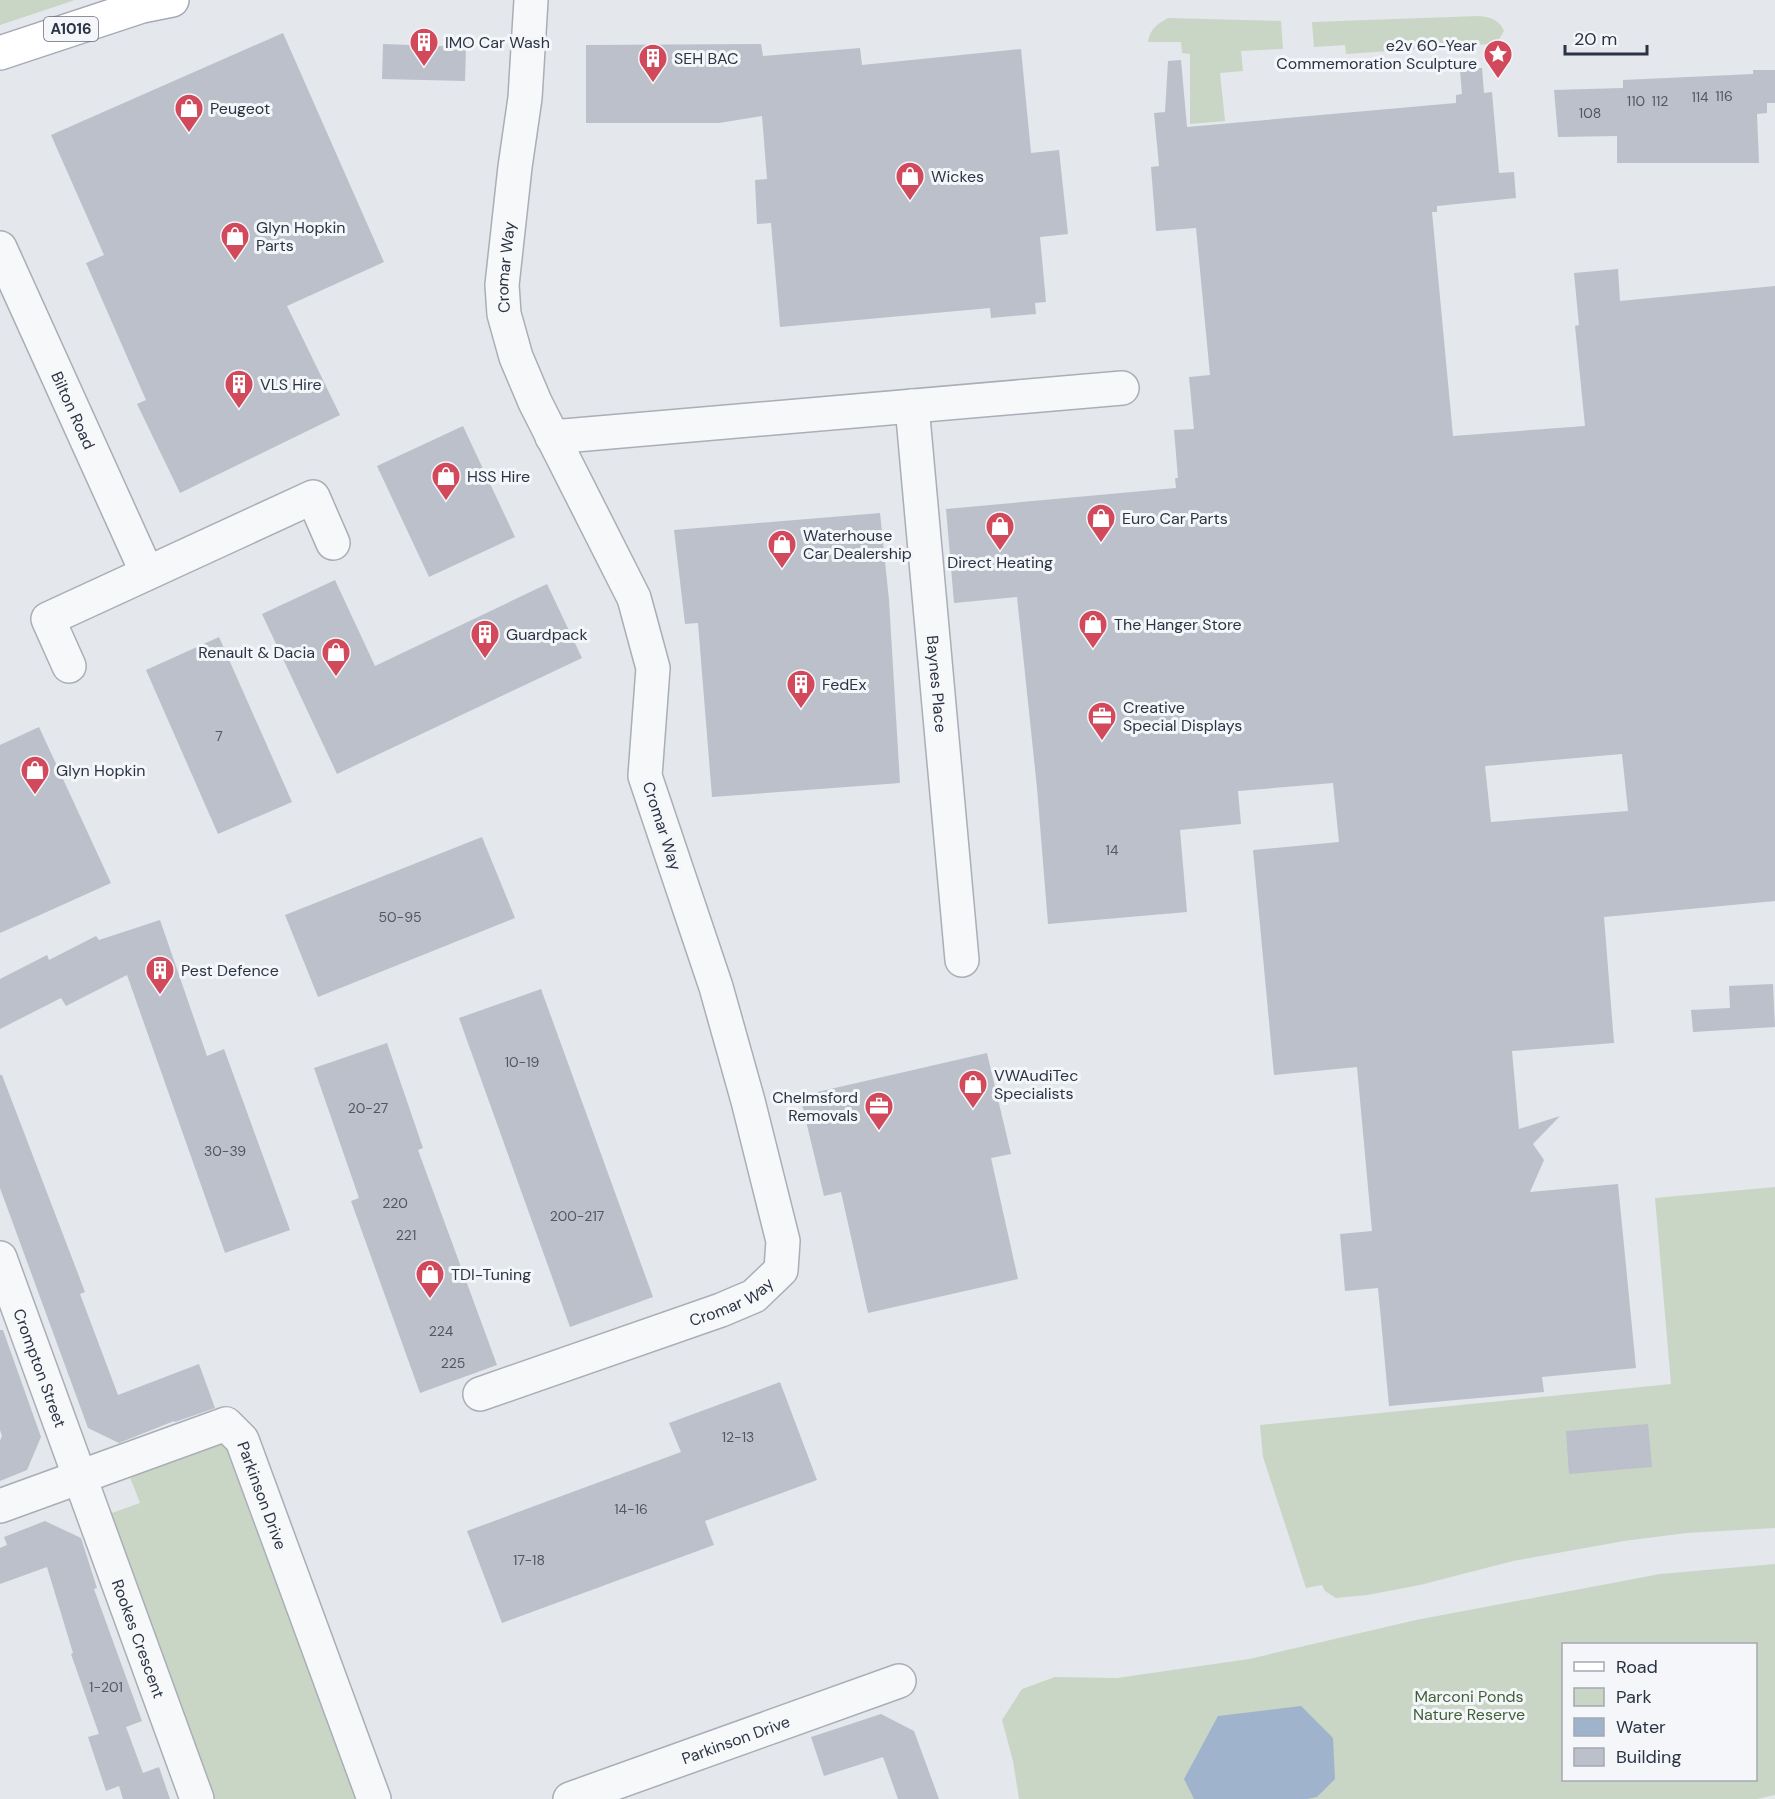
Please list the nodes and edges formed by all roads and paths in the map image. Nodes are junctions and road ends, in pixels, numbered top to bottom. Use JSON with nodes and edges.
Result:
{"nodes":[{"id":1,"x":531,"y":0,"type":"edge"},
{"id":2,"x":151,"y":2,"type":"edge"},
{"id":3,"x":0,"y":54,"type":"edge"},
{"id":4,"x":0,"y":248,"type":"edge"},
{"id":5,"x":1122,"y":388,"type":"dead end"},
{"id":6,"x":912,"y":406,"type":"junction"},
{"id":7,"x":552,"y":437,"type":"junction"},
{"id":8,"x":333,"y":543,"type":"dead end"},
{"id":9,"x":147,"y":573,"type":"junction"},
{"id":10,"x":69,"y":666,"type":"dead end"},
{"id":11,"x":962,"y":960,"type":"dead end"},
{"id":12,"x":0,"y":1258,"type":"edge"},
{"id":13,"x":480,"y":1394,"type":"dead end"},
{"id":14,"x":81,"y":1477,"type":"junction"},
{"id":15,"x":0,"y":1506,"type":"edge"},
{"id":16,"x":899,"y":1681,"type":"dead end"},
{"id":17,"x":197,"y":1799,"type":"edge"},
{"id":18,"x":374,"y":1799,"type":"edge"},
{"id":19,"x":570,"y":1799,"type":"edge"}],
"edges":[{"from":1,"to":7,"type":"street","name":"Cromar Way"},
{"from":2,"to":3,"type":"main road","number":"A1016"},
{"from":4,"to":9,"type":"street","name":"Bilton Road"},
{"from":5,"to":6,"type":"street"},
{"from":6,"to":7,"type":"street"},
{"from":6,"to":11,"type":"street","name":"Baynes Place"},
{"from":7,"to":13,"type":"street","name":"Cromar Way"},
{"from":8,"to":9,"type":"street"},
{"from":9,"to":10,"type":"street"},
{"from":12,"to":14,"type":"street","name":"Crompton Street"},
{"from":14,"to":15,"type":"street","name":"Parkinson Drive"},
{"from":14,"to":17,"type":"street","name":"Rookes Crescent"},
{"from":14,"to":18,"type":"street","name":"Parkinson Drive"},
{"from":16,"to":19,"type":"street","name":"Parkinson Drive"}]}
